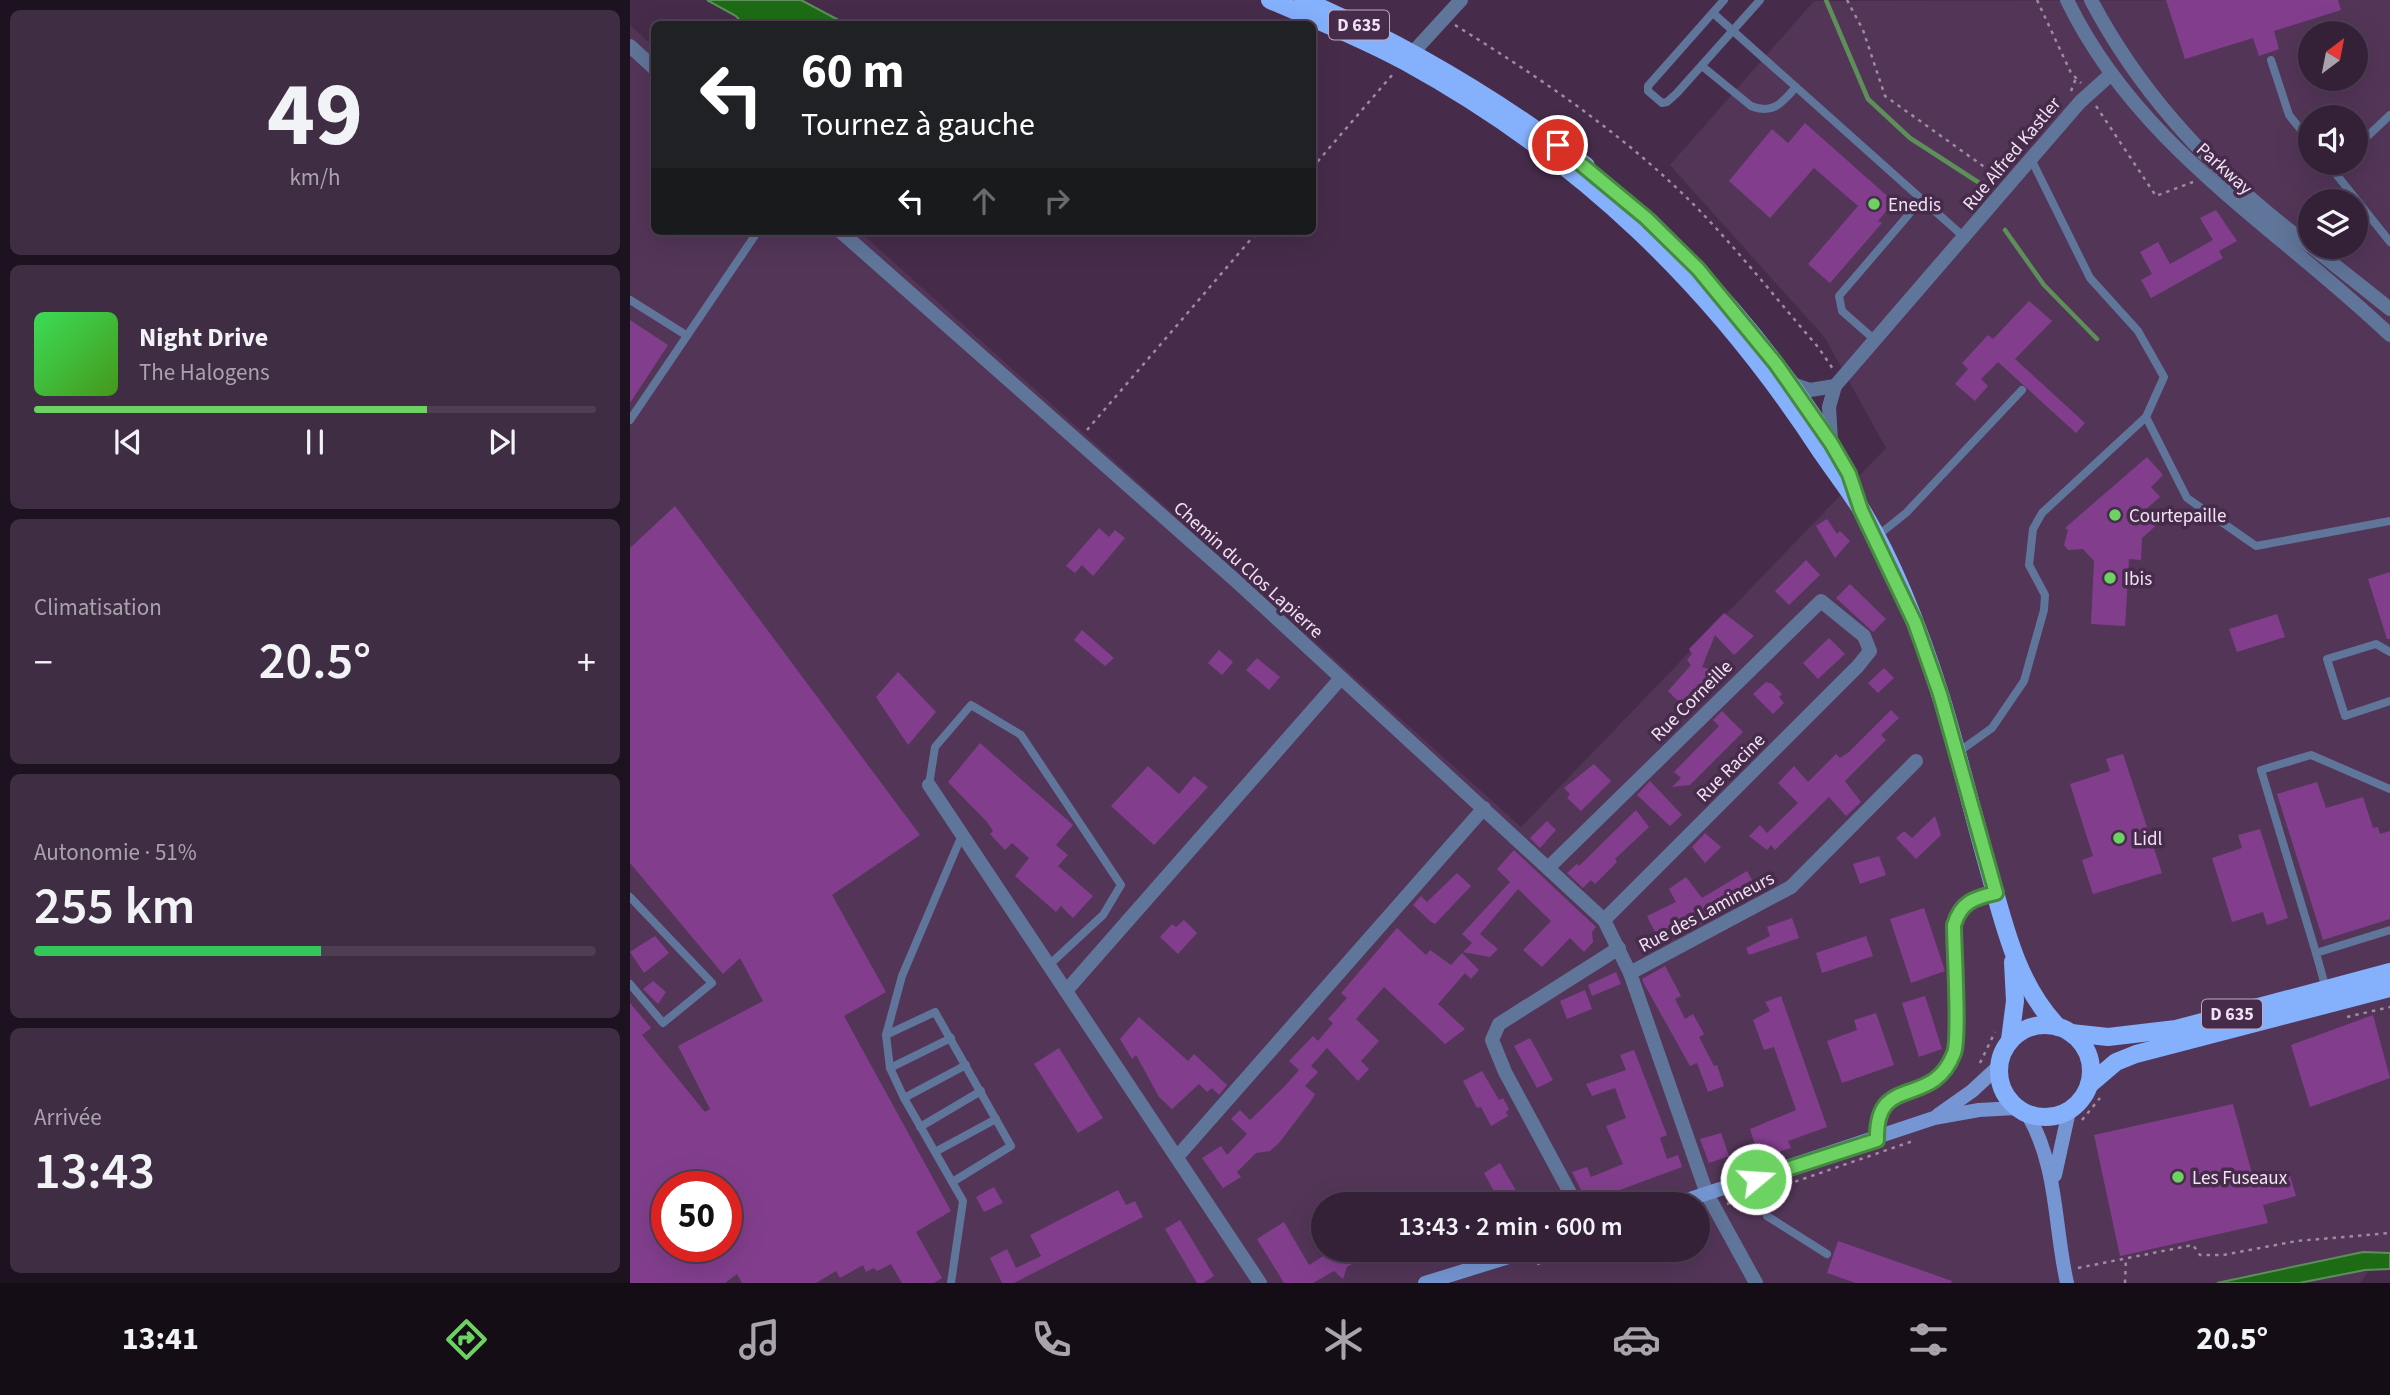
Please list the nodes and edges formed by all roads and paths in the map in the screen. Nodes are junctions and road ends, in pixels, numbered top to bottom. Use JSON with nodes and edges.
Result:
{"nodes":[{"id":1,"x":1270,"y":0,"type":"edge"},
{"id":2,"x":1303,"y":0,"type":"edge"},
{"id":3,"x":1461,"y":0,"type":"edge"},
{"id":4,"x":1724,"y":0,"type":"edge"},
{"id":5,"x":1760,"y":0,"type":"edge"},
{"id":6,"x":1847,"y":0,"type":"edge"},
{"id":7,"x":2067,"y":0,"type":"edge"},
{"id":8,"x":2091,"y":0,"type":"edge"},
{"id":9,"x":1713,"y":13,"type":"junction"},
{"id":10,"x":1444,"y":17,"type":"junction"},
{"id":11,"x":1733,"y":30,"type":"junction"},
{"id":12,"x":630,"y":46,"type":"edge"},
{"id":13,"x":1409,"y":56,"type":"junction"},
{"id":14,"x":2271,"y":60,"type":"dead end"},
{"id":15,"x":651,"y":65,"type":"edge"},
{"id":16,"x":1702,"y":66,"type":"junction"},
{"id":17,"x":2110,"y":75,"type":"junction"},
{"id":18,"x":1796,"y":87,"type":"junction"},
{"id":19,"x":2390,"y":115,"type":"edge"},
{"id":20,"x":2298,"y":126,"type":"edge"},
{"id":21,"x":2368,"y":136,"type":"edge"},
{"id":22,"x":2031,"y":159,"type":"junction"},
{"id":23,"x":1316,"y":163,"type":"edge"},
{"id":24,"x":2340,"y":175,"type":"edge"},
{"id":25,"x":1997,"y":176,"type":"dead end"},
{"id":26,"x":1922,"y":199,"type":"junction"},
{"id":27,"x":755,"y":235,"type":"edge"},
{"id":28,"x":844,"y":235,"type":"edge"},
{"id":29,"x":1255,"y":235,"type":"edge"},
{"id":30,"x":2298,"y":236,"type":"edge"},
{"id":31,"x":1965,"y":237,"type":"junction"},
{"id":32,"x":2390,"y":242,"type":"edge"},
{"id":33,"x":2327,"y":259,"type":"edge"},
{"id":34,"x":630,"y":300,"type":"edge"},
{"id":35,"x":2390,"y":309,"type":"edge"},
{"id":36,"x":686,"y":335,"type":"junction"},
{"id":37,"x":2390,"y":335,"type":"edge"},
{"id":38,"x":1875,"y":340,"type":"junction"},
{"id":39,"x":1790,"y":383,"type":"junction"},
{"id":40,"x":1838,"y":383,"type":"junction"},
{"id":41,"x":2022,"y":390,"type":"dead end"},
{"id":42,"x":2146,"y":418,"type":"junction"},
{"id":43,"x":630,"y":420,"type":"edge"},
{"id":44,"x":1077,"y":442,"type":"junction"},
{"id":45,"x":1831,"y":443,"type":"junction"},
{"id":46,"x":1861,"y":510,"type":"junction"},
{"id":47,"x":2390,"y":521,"type":"edge"},
{"id":48,"x":1876,"y":537,"type":"junction"},
{"id":49,"x":1864,"y":636,"type":"joint"},
{"id":50,"x":2390,"y":652,"type":"edge"},
{"id":51,"x":1341,"y":678,"type":"junction"},
{"id":52,"x":2390,"y":701,"type":"edge"},
{"id":53,"x":1957,"y":753,"type":"junction"},
{"id":54,"x":1916,"y":761,"type":"dead end"},
{"id":55,"x":929,"y":785,"type":"joint"},
{"id":56,"x":2390,"y":789,"type":"edge"},
{"id":57,"x":1484,"y":808,"type":"junction"},
{"id":58,"x":962,"y":835,"type":"junction"},
{"id":59,"x":1549,"y":867,"type":"junction"},
{"id":60,"x":1996,"y":893,"type":"junction"},
{"id":61,"x":630,"y":897,"type":"edge"},
{"id":62,"x":1604,"y":920,"type":"junction"},
{"id":63,"x":2390,"y":930,"type":"edge"},
{"id":64,"x":1619,"y":948,"type":"junction"},
{"id":65,"x":2012,"y":952,"type":"junction"},
{"id":66,"x":2316,"y":953,"type":"junction"},
{"id":67,"x":1049,"y":965,"type":"junction"},
{"id":68,"x":1630,"y":973,"type":"junction"},
{"id":69,"x":630,"y":984,"type":"edge"},
{"id":70,"x":2389,"y":987,"type":"edge"},
{"id":71,"x":2326,"y":989,"type":"junction"},
{"id":72,"x":1066,"y":991,"type":"junction"},
{"id":73,"x":2390,"y":1007,"type":"edge"},
{"id":74,"x":2339,"y":1019,"type":"dead end"},
{"id":75,"x":2064,"y":1030,"type":"junction"},
{"id":76,"x":886,"y":1035,"type":"junction"},
{"id":77,"x":2003,"y":1036,"type":"junction"},
{"id":78,"x":951,"y":1038,"type":"junction"},
{"id":79,"x":965,"y":1065,"type":"junction"},
{"id":80,"x":1998,"y":1067,"type":"junction"},
{"id":81,"x":890,"y":1068,"type":"junction"},
{"id":82,"x":1979,"y":1069,"type":"dead end"},
{"id":83,"x":981,"y":1091,"type":"junction"},
{"id":84,"x":2095,"y":1091,"type":"junction"},
{"id":85,"x":904,"y":1098,"type":"junction"},
{"id":86,"x":2022,"y":1111,"type":"junction"},
{"id":87,"x":1934,"y":1118,"type":"junction"},
{"id":88,"x":996,"y":1119,"type":"junction"},
{"id":89,"x":2072,"y":1119,"type":"junction"},
{"id":90,"x":920,"y":1127,"type":"junction"},
{"id":91,"x":1877,"y":1140,"type":"junction"},
{"id":92,"x":1913,"y":1142,"type":"dead end"},
{"id":93,"x":936,"y":1152,"type":"junction"},
{"id":94,"x":1177,"y":1157,"type":"junction"},
{"id":95,"x":1756,"y":1179,"type":"junction"},
{"id":96,"x":954,"y":1181,"type":"junction"},
{"id":97,"x":2054,"y":1183,"type":"junction"},
{"id":98,"x":1570,"y":1192,"type":"edge"},
{"id":99,"x":1706,"y":1192,"type":"edge"},
{"id":100,"x":1710,"y":1193,"type":"edge"},
{"id":101,"x":1710,"y":1199,"type":"edge"},
{"id":102,"x":1724,"y":1205,"type":"dead end"},
{"id":103,"x":2390,"y":1233,"type":"edge"},
{"id":104,"x":1827,"y":1254,"type":"dead end"},
{"id":105,"x":2126,"y":1258,"type":"junction"},
{"id":106,"x":1492,"y":1262,"type":"edge"},
{"id":107,"x":2066,"y":1277,"type":"edge"},
{"id":108,"x":951,"y":1283,"type":"edge"},
{"id":109,"x":1260,"y":1283,"type":"edge"},
{"id":110,"x":1425,"y":1283,"type":"edge"},
{"id":111,"x":1756,"y":1283,"type":"edge"},
{"id":112,"x":2125,"y":1283,"type":"edge"}],
"edges":[{"from":1,"to":13,"type":"main road","number":"D 635"},
{"from":2,"to":13,"type":"main road","number":"D 635"},
{"from":3,"to":10,"type":"street"},
{"from":4,"to":9,"type":"lane"},
{"from":5,"to":11,"type":"lane"},
{"from":6,"to":25,"type":"path"},
{"from":7,"to":17,"type":"street","name":"Parkway"},
{"from":8,"to":30,"type":"street","name":"Parkway"},
{"from":9,"to":11,"type":"lane"},
{"from":9,"to":16,"type":"lane"},
{"from":10,"to":13,"type":"street"},
{"from":10,"to":40,"type":"path"},
{"from":11,"to":16,"type":"lane"},
{"from":11,"to":18,"type":"lane"},
{"from":12,"to":15,"type":"street"},
{"from":13,"to":23,"type":"path"},
{"from":13,"to":39,"type":"main road","number":"D 635"},
{"from":13,"to":46,"type":"main road","number":"D 635"},
{"from":14,"to":20,"type":"lane"},
{"from":16,"to":18,"type":"lane"},
{"from":17,"to":22,"type":"street","name":"Rue Alfred Kastler"},
{"from":17,"to":37,"type":"street","name":"Parkway"},
{"from":18,"to":26,"type":"lane"},
{"from":19,"to":21,"type":"lane"},
{"from":22,"to":31,"type":"street","name":"Rue Alfred Kastler"},
{"from":22,"to":42,"type":"lane"},
{"from":24,"to":32,"type":"lane"},
{"from":26,"to":31,"type":"lane"},
{"from":26,"to":38,"type":"lane"},
{"from":27,"to":36,"type":"lane"},
{"from":28,"to":44,"type":"street","name":"Chemin du Clos Lapierre"},
{"from":29,"to":44,"type":"path"},
{"from":31,"to":38,"type":"street","name":"Rue Alfred Kastler"},
{"from":33,"to":35,"type":"street","name":"Parkway"},
{"from":34,"to":36,"type":"lane"},
{"from":36,"to":43,"type":"lane"},
{"from":38,"to":40,"type":"street","name":"Rue Alfred Kastler"},
{"from":39,"to":40,"type":"street"},
{"from":39,"to":45,"type":"main road","number":"D 635"},
{"from":40,"to":45,"type":"street"},
{"from":41,"to":48,"type":"lane"},
{"from":42,"to":47,"type":"lane"},
{"from":42,"to":53,"type":"lane"},
{"from":44,"to":51,"type":"street","name":"Chemin du Clos Lapierre"},
{"from":45,"to":46,"type":"main road","number":"D 635"},
{"from":46,"to":48,"type":"main road","number":"D 635"},
{"from":48,"to":53,"type":"main road","number":"D 635"},
{"from":49,"to":59,"type":"street","name":"Rue Corneille"},
{"from":49,"to":62,"type":"street","name":"Rue Racine"},
{"from":50,"to":52,"type":"lane"},
{"from":51,"to":57,"type":"street","name":"Chemin du Clos Lapierre"},
{"from":51,"to":72,"type":"street"},
{"from":53,"to":60,"type":"main road","number":"D 635"},
{"from":54,"to":68,"type":"street","name":"Rue des Lamineurs"},
{"from":55,"to":58,"type":"street"},
{"from":55,"to":67,"type":"lane"},
{"from":56,"to":66,"type":"lane"},
{"from":57,"to":59,"type":"street","name":"Chemin du Clos Lapierre"},
{"from":57,"to":94,"type":"street"},
{"from":58,"to":67,"type":"street"},
{"from":58,"to":76,"type":"lane"},
{"from":59,"to":62,"type":"street","name":"Chemin du Clos Lapierre"},
{"from":60,"to":65,"type":"main road","number":"D 635"},
{"from":60,"to":91,"type":"lane"},
{"from":61,"to":69,"type":"lane"},
{"from":62,"to":64,"type":"street","name":"Chemin du Clos Lapierre"},
{"from":63,"to":66,"type":"lane"},
{"from":64,"to":68,"type":"street","name":"Chemin du Clos Lapierre"},
{"from":64,"to":98,"type":"street"},
{"from":65,"to":75,"type":"main road","number":"D 635"},
{"from":65,"to":77,"type":"main road","number":"D 635"},
{"from":66,"to":71,"type":"lane"},
{"from":67,"to":72,"type":"street"},
{"from":68,"to":99,"type":"street","name":"Chemin du Clos Lapierre"},
{"from":70,"to":71,"type":"main road","number":"D 635"},
{"from":70,"to":84,"type":"main road","number":"D 635"},
{"from":71,"to":75,"type":"main road","number":"D 635"},
{"from":72,"to":94,"type":"street"},
{"from":73,"to":74,"type":"path"},
{"from":75,"to":77,"type":"main road"},
{"from":75,"to":84,"type":"main road"},
{"from":76,"to":78,"type":"lane"},
{"from":76,"to":81,"type":"lane"},
{"from":77,"to":80,"type":"main road"},
{"from":77,"to":82,"type":"path"},
{"from":78,"to":79,"type":"lane"},
{"from":78,"to":81,"type":"lane"},
{"from":79,"to":83,"type":"lane"},
{"from":79,"to":85,"type":"lane"},
{"from":80,"to":86,"type":"main road"},
{"from":80,"to":87,"type":"main road"},
{"from":81,"to":85,"type":"lane"},
{"from":83,"to":88,"type":"lane"},
{"from":83,"to":90,"type":"lane"},
{"from":84,"to":89,"type":"main road"},
{"from":84,"to":89,"type":"path"},
{"from":85,"to":90,"type":"lane"},
{"from":86,"to":87,"type":"main road"},
{"from":86,"to":89,"type":"main road"},
{"from":86,"to":97,"type":"main road"},
{"from":87,"to":91,"type":"main road"},
{"from":88,"to":93,"type":"lane"},
{"from":88,"to":96,"type":"lane"},
{"from":89,"to":97,"type":"main road"},
{"from":90,"to":93,"type":"lane"},
{"from":91,"to":95,"type":"main road"},
{"from":92,"to":102,"type":"path"},
{"from":93,"to":96,"type":"lane"},
{"from":94,"to":109,"type":"street"},
{"from":95,"to":100,"type":"main road"},
{"from":95,"to":104,"type":"lane"},
{"from":96,"to":108,"type":"lane"},
{"from":97,"to":107,"type":"main road"},
{"from":101,"to":111,"type":"street","name":"Chemin du Clos Lapierre"},
{"from":103,"to":105,"type":"path"},
{"from":105,"to":107,"type":"path"},
{"from":105,"to":112,"type":"path"},
{"from":106,"to":110,"type":"main road"}]}
